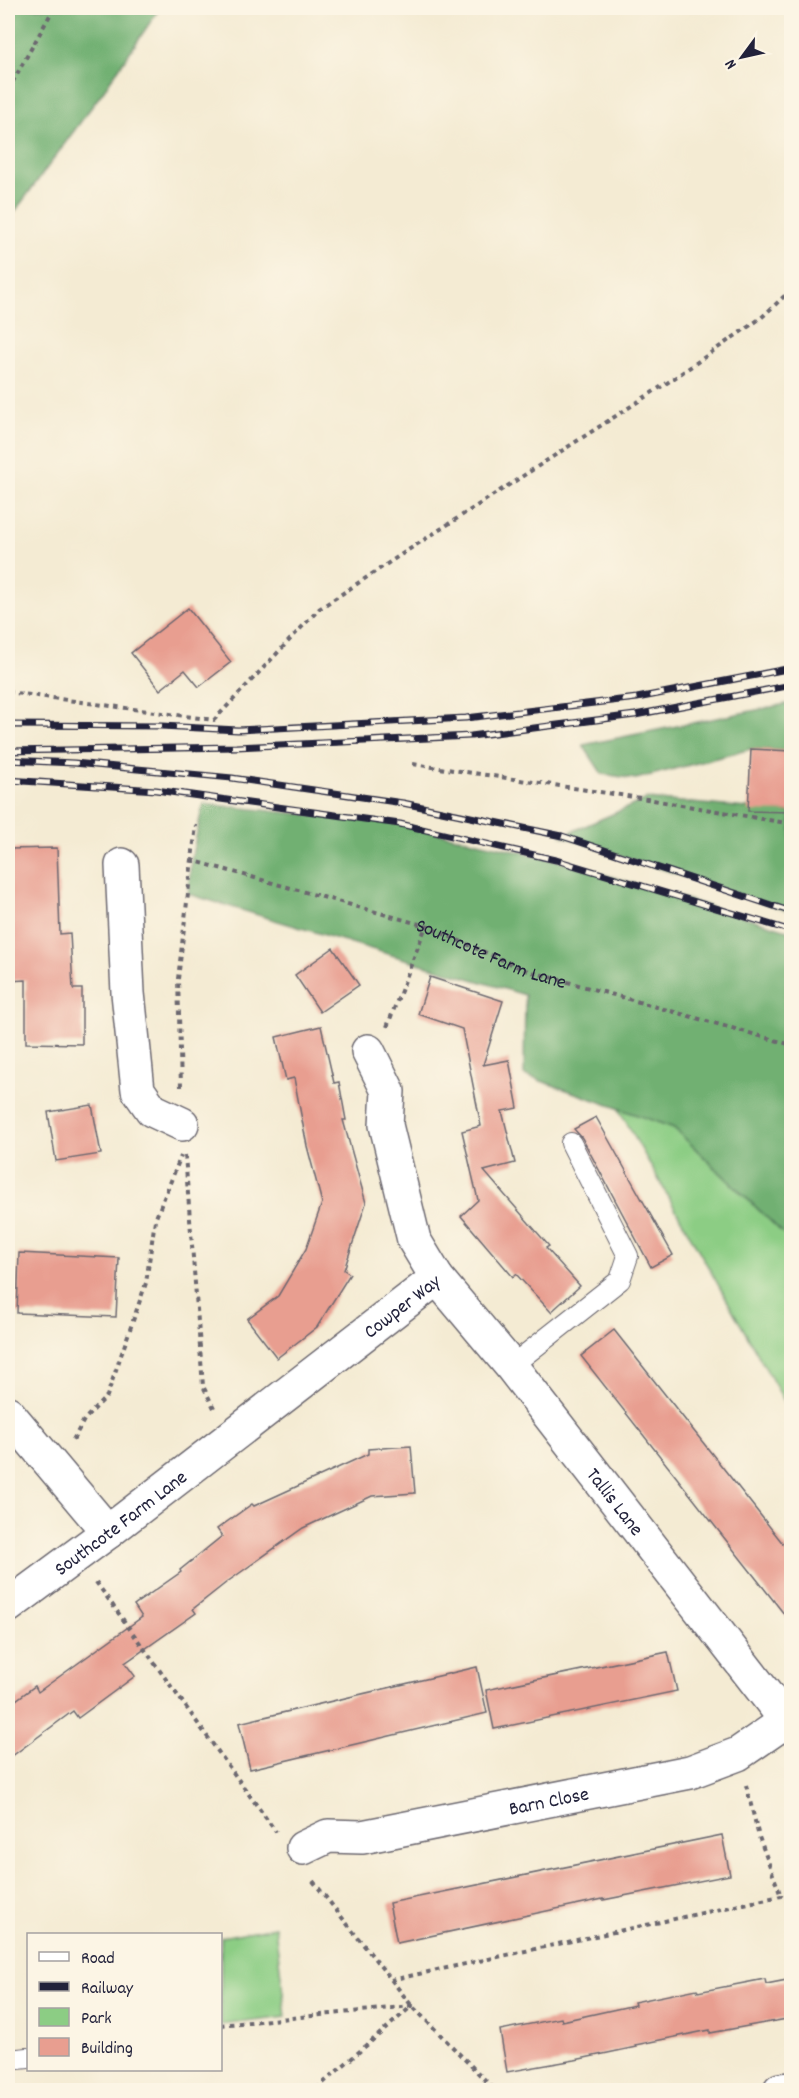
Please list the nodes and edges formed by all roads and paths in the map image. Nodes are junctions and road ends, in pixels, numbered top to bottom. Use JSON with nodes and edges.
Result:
{"nodes":[{"id":1,"x":48,"y":8,"type":"edge"},
{"id":2,"x":54,"y":8,"type":"edge"},
{"id":3,"x":51,"y":14,"type":"junction"},
{"id":4,"x":8,"y":90,"type":"edge"},
{"id":5,"x":792,"y":289,"type":"edge"},
{"id":6,"x":8,"y":692,"type":"edge"},
{"id":7,"x":413,"y":764,"type":"dead end"},
{"id":8,"x":792,"y":824,"type":"edge"},
{"id":9,"x":191,"y":860,"type":"dead end"},
{"id":10,"x":122,"y":865,"type":"dead end"},
{"id":11,"x":426,"y":926,"type":"junction"},
{"id":12,"x":792,"y":1045,"type":"edge"},
{"id":13,"x":368,"y":1051,"type":"joint"},
{"id":14,"x":183,"y":1135,"type":"joint"},
{"id":15,"x":571,"y":1143,"type":"dead end"},
{"id":16,"x":438,"y":1278,"type":"junction"},
{"id":17,"x":510,"y":1366,"type":"junction"},
{"id":18,"x":8,"y":1413,"type":"edge"},
{"id":19,"x":230,"y":1437,"type":"joint"},
{"id":20,"x":56,"y":1469,"type":"junction"},
{"id":21,"x":108,"y":1532,"type":"junction"},
{"id":22,"x":76,"y":1555,"type":"junction"},
{"id":23,"x":8,"y":1606,"type":"edge"},
{"id":24,"x":789,"y":1724,"type":"edge"},
{"id":25,"x":738,"y":1754,"type":"junction"},
{"id":26,"x":296,"y":1852,"type":"junction"},
{"id":27,"x":781,"y":1896,"type":"junction"},
{"id":28,"x":792,"y":1904,"type":"edge"},
{"id":29,"x":391,"y":1980,"type":"junction"},
{"id":30,"x":412,"y":2006,"type":"junction"},
{"id":31,"x":222,"y":2025,"type":"edge"},
{"id":32,"x":27,"y":2058,"type":"edge"},
{"id":33,"x":8,"y":2060,"type":"edge"},
{"id":34,"x":792,"y":2089,"type":"edge"},
{"id":35,"x":315,"y":2091,"type":"edge"},
{"id":36,"x":495,"y":2091,"type":"edge"},
{"id":37,"x":780,"y":2091,"type":"edge"}],
"edges":[{"from":1,"to":3,"type":"path"},
{"from":2,"to":3,"type":"path"},
{"from":3,"to":4,"type":"path"},
{"from":5,"to":6,"type":"path"},
{"from":7,"to":8,"type":"path"},
{"from":9,"to":11,"type":"path","name":"Southcote Farm Lane"},
{"from":10,"to":14,"type":"street"},
{"from":11,"to":12,"type":"path","name":"Southcote Farm Lane"},
{"from":11,"to":13,"type":"path"},
{"from":13,"to":16,"type":"street","name":"Cowper Way"},
{"from":14,"to":20,"type":"path"},
{"from":15,"to":17,"type":"lane"},
{"from":16,"to":17,"type":"street","name":"Tallis Lane"},
{"from":16,"to":19,"type":"street","name":"Cowper Way"},
{"from":17,"to":24,"type":"street","name":"Tallis Lane"},
{"from":18,"to":20,"type":"street"},
{"from":19,"to":21,"type":"street","name":"Southcote Farm Lane"},
{"from":20,"to":21,"type":"street"},
{"from":21,"to":22,"type":"street","name":"Southcote Farm Lane"},
{"from":22,"to":23,"type":"street","name":"Southcote Farm Lane"},
{"from":22,"to":26,"type":"path"},
{"from":24,"to":25,"type":"street","name":"Barn Close"},
{"from":25,"to":26,"type":"street","name":"Barn Close"},
{"from":25,"to":27,"type":"path"},
{"from":26,"to":29,"type":"path"},
{"from":27,"to":28,"type":"path"},
{"from":27,"to":29,"type":"path"},
{"from":29,"to":30,"type":"path"},
{"from":30,"to":31,"type":"path"},
{"from":30,"to":35,"type":"path"},
{"from":30,"to":36,"type":"path"},
{"from":32,"to":33,"type":"lane"},
{"from":34,"to":37,"type":"street"}]}
